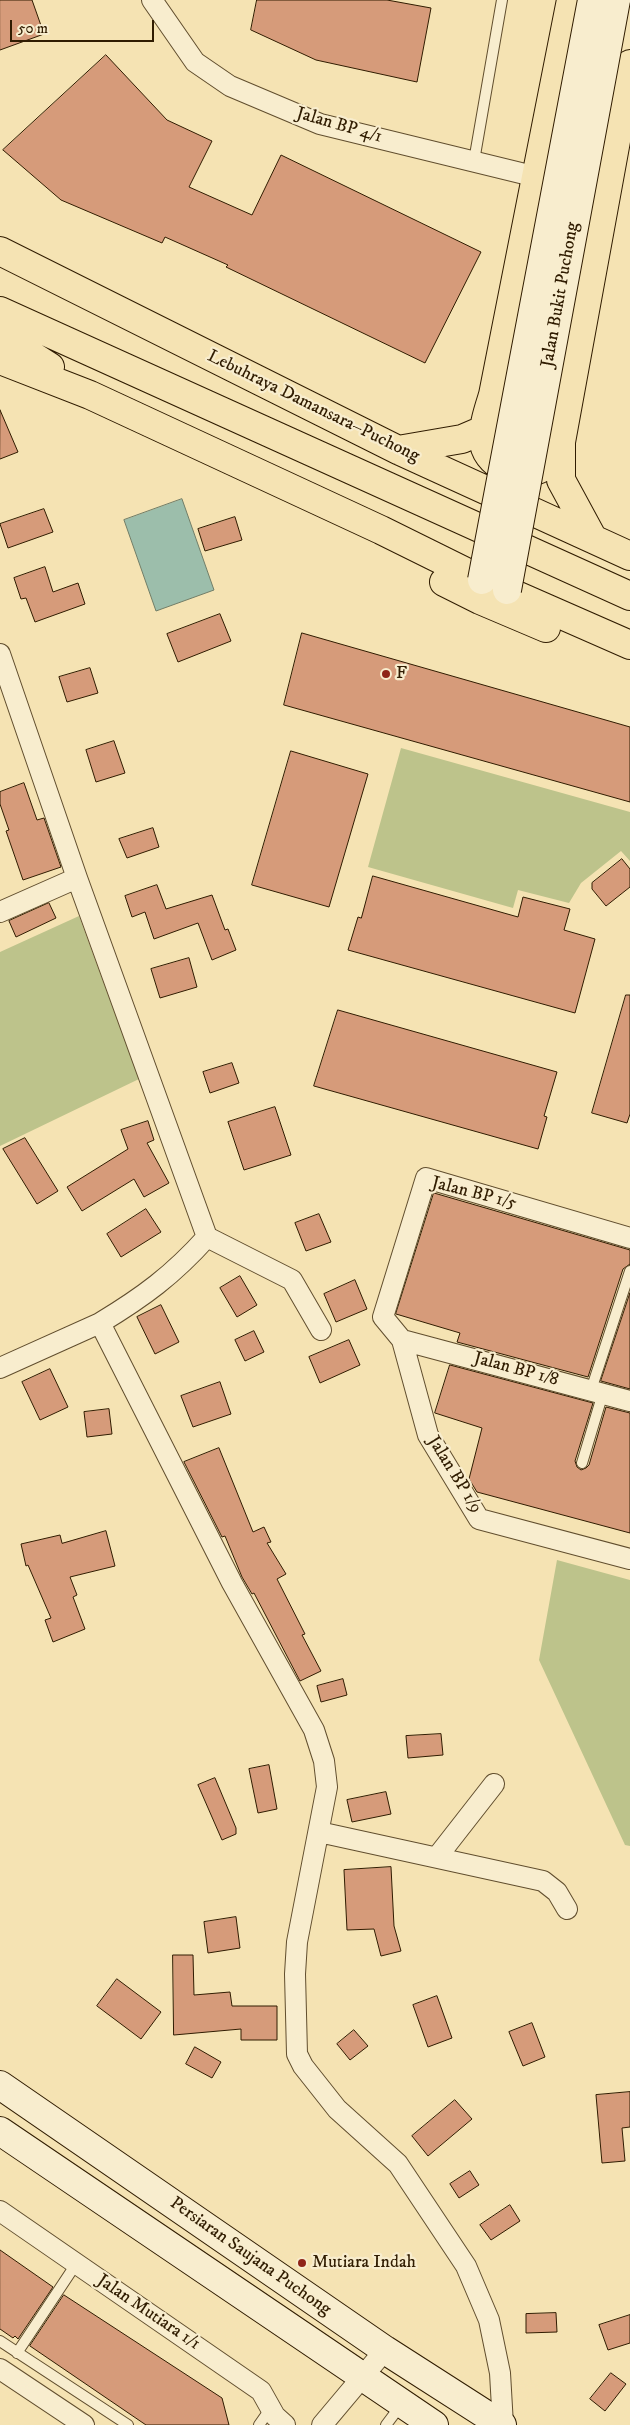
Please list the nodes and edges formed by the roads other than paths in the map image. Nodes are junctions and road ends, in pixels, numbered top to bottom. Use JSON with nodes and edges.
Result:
{"nodes":[{"id":1,"x":152,"y":0,"type":"edge"},
{"id":2,"x":502,"y":0,"type":"edge"},
{"id":3,"x":571,"y":0,"type":"edge"},
{"id":4,"x":592,"y":0,"type":"edge"},
{"id":5,"x":616,"y":0,"type":"edge"},
{"id":6,"x":630,"y":64,"type":"edge"},
{"id":7,"x":474,"y":161,"type":"junction"},
{"id":8,"x":536,"y":178,"type":"junction"},
{"id":9,"x":0,"y":252,"type":"edge"},
{"id":10,"x":0,"y":312,"type":"edge"},
{"id":11,"x":0,"y":335,"type":"edge"},
{"id":12,"x":0,"y":360,"type":"edge"},
{"id":13,"x":90,"y":395,"type":"junction"},
{"id":14,"x":484,"y":430,"type":"junction"},
{"id":15,"x":561,"y":442,"type":"junction"},
{"id":16,"x":398,"y":450,"type":"junction"},
{"id":17,"x":306,"y":496,"type":"junction"},
{"id":18,"x":593,"y":539,"type":"junction"},
{"id":19,"x":630,"y":556,"type":"edge"},
{"id":20,"x":482,"y":580,"type":"junction"},
{"id":21,"x":507,"y":590,"type":"junction"},
{"id":22,"x":630,"y":596,"type":"edge"},
{"id":23,"x":630,"y":645,"type":"edge"},
{"id":24,"x":0,"y":654,"type":"edge"},
{"id":25,"x":630,"y":658,"type":"edge"},
{"id":26,"x":77,"y":878,"type":"junction"},
{"id":27,"x":0,"y":912,"type":"edge"},
{"id":28,"x":207,"y":1237,"type":"junction"},
{"id":29,"x":630,"y":1238,"type":"edge"},
{"id":30,"x":630,"y":1271,"type":"edge"},
{"id":31,"x":383,"y":1317,"type":"joint"},
{"id":32,"x":100,"y":1323,"type":"junction"},
{"id":33,"x":321,"y":1330,"type":"dead end"},
{"id":34,"x":402,"y":1340,"type":"junction"},
{"id":35,"x":0,"y":1368,"type":"edge"},
{"id":36,"x":597,"y":1392,"type":"junction"},
{"id":37,"x":630,"y":1401,"type":"edge"},
{"id":38,"x":582,"y":1463,"type":"dead end"},
{"id":39,"x":630,"y":1559,"type":"edge"},
{"id":40,"x":494,"y":1784,"type":"dead end"},
{"id":41,"x":319,"y":1832,"type":"junction"},
{"id":42,"x":437,"y":1856,"type":"junction"},
{"id":43,"x":567,"y":1909,"type":"dead end"},
{"id":44,"x":0,"y":2085,"type":"edge"},
{"id":45,"x":0,"y":2131,"type":"edge"},
{"id":46,"x":0,"y":2211,"type":"edge"},
{"id":47,"x":76,"y":2264,"type":"junction"},
{"id":48,"x":0,"y":2342,"type":"edge"},
{"id":49,"x":385,"y":2350,"type":"junction"},
{"id":50,"x":16,"y":2353,"type":"junction"},
{"id":51,"x":0,"y":2369,"type":"edge"},
{"id":52,"x":362,"y":2377,"type":"junction"},
{"id":53,"x":270,"y":2408,"type":"junction"},
{"id":54,"x":394,"y":2415,"type":"edge"},
{"id":55,"x":73,"y":2422,"type":"edge"},
{"id":56,"x":128,"y":2425,"type":"edge"},
{"id":57,"x":259,"y":2425,"type":"edge"},
{"id":58,"x":285,"y":2425,"type":"edge"},
{"id":59,"x":322,"y":2425,"type":"edge"},
{"id":60,"x":434,"y":2425,"type":"edge"},
{"id":61,"x":503,"y":2425,"type":"edge"}],
"edges":[{"from":1,"to":7,"type":"street","name":"Jalan BP 4/1"},
{"from":2,"to":7,"type":"lane"},
{"from":3,"to":8,"type":"highway"},
{"from":4,"to":20,"type":"main road","name":"Jalan Bukit Puchong","bridge":true},
{"from":5,"to":21,"type":"main road","name":"Jalan Bukit Puchong","bridge":true},
{"from":6,"to":15,"type":"highway"},
{"from":7,"to":8,"type":"street","name":"Jalan BP 4/1"},
{"from":8,"to":14,"type":"highway"},
{"from":9,"to":16,"type":"highway","name":"Lebuhraya Damansara–Puchong"},
{"from":10,"to":22,"type":"highway"},
{"from":11,"to":13,"type":"highway"},
{"from":12,"to":13,"type":"highway"},
{"from":13,"to":17,"type":"highway"},
{"from":14,"to":15,"type":"highway"},
{"from":14,"to":16,"type":"highway"},
{"from":15,"to":18,"type":"highway"},
{"from":16,"to":18,"type":"highway","name":"Lebuhraya Damansara–Puchong"},
{"from":17,"to":20,"type":"highway"},
{"from":17,"to":25,"type":"highway"},
{"from":18,"to":19,"type":"highway","name":"Lebuhraya Damansara–Puchong"},
{"from":20,"to":21,"type":"highway"},
{"from":21,"to":23,"type":"highway"},
{"from":24,"to":26,"type":"street"},
{"from":26,"to":27,"type":"street"},
{"from":26,"to":28,"type":"street"},
{"from":28,"to":32,"type":"street"},
{"from":28,"to":33,"type":"street"},
{"from":29,"to":31,"type":"street","name":"Jalan BP 1/5"},
{"from":30,"to":36,"type":"lane"},
{"from":31,"to":34,"type":"street","name":"Jalan BP 1/9"},
{"from":32,"to":35,"type":"street"},
{"from":32,"to":41,"type":"street"},
{"from":34,"to":36,"type":"street","name":"Jalan BP 1/8"},
{"from":34,"to":39,"type":"street","name":"Jalan BP 1/9"},
{"from":36,"to":37,"type":"street","name":"Jalan BP 1/8"},
{"from":36,"to":38,"type":"lane"},
{"from":40,"to":42,"type":"street"},
{"from":41,"to":42,"type":"street"},
{"from":41,"to":61,"type":"street"},
{"from":42,"to":43,"type":"street"},
{"from":44,"to":49,"type":"main road","name":"Persiaran Saujana Puchong"},
{"from":45,"to":52,"type":"main road","name":"Persiaran Saujana Puchong"},
{"from":46,"to":47,"type":"street","name":"Jalan Mutiara 1/1"},
{"from":47,"to":50,"type":"lane"},
{"from":47,"to":53,"type":"street","name":"Jalan Mutiara 1/1"},
{"from":48,"to":50,"type":"lane"},
{"from":49,"to":52,"type":"street"},
{"from":49,"to":61,"type":"main road","name":"Persiaran Saujana Puchong"},
{"from":50,"to":56,"type":"lane"},
{"from":51,"to":55,"type":"street"},
{"from":52,"to":54,"type":"main road","name":"Persiaran Saujana Puchong"},
{"from":52,"to":59,"type":"street"},
{"from":53,"to":57,"type":"lane"},
{"from":53,"to":58,"type":"street","name":"Jalan Mutiara 1/1"},
{"from":54,"to":60,"type":"main road","name":"Persiaran Saujana Puchong"}]}
